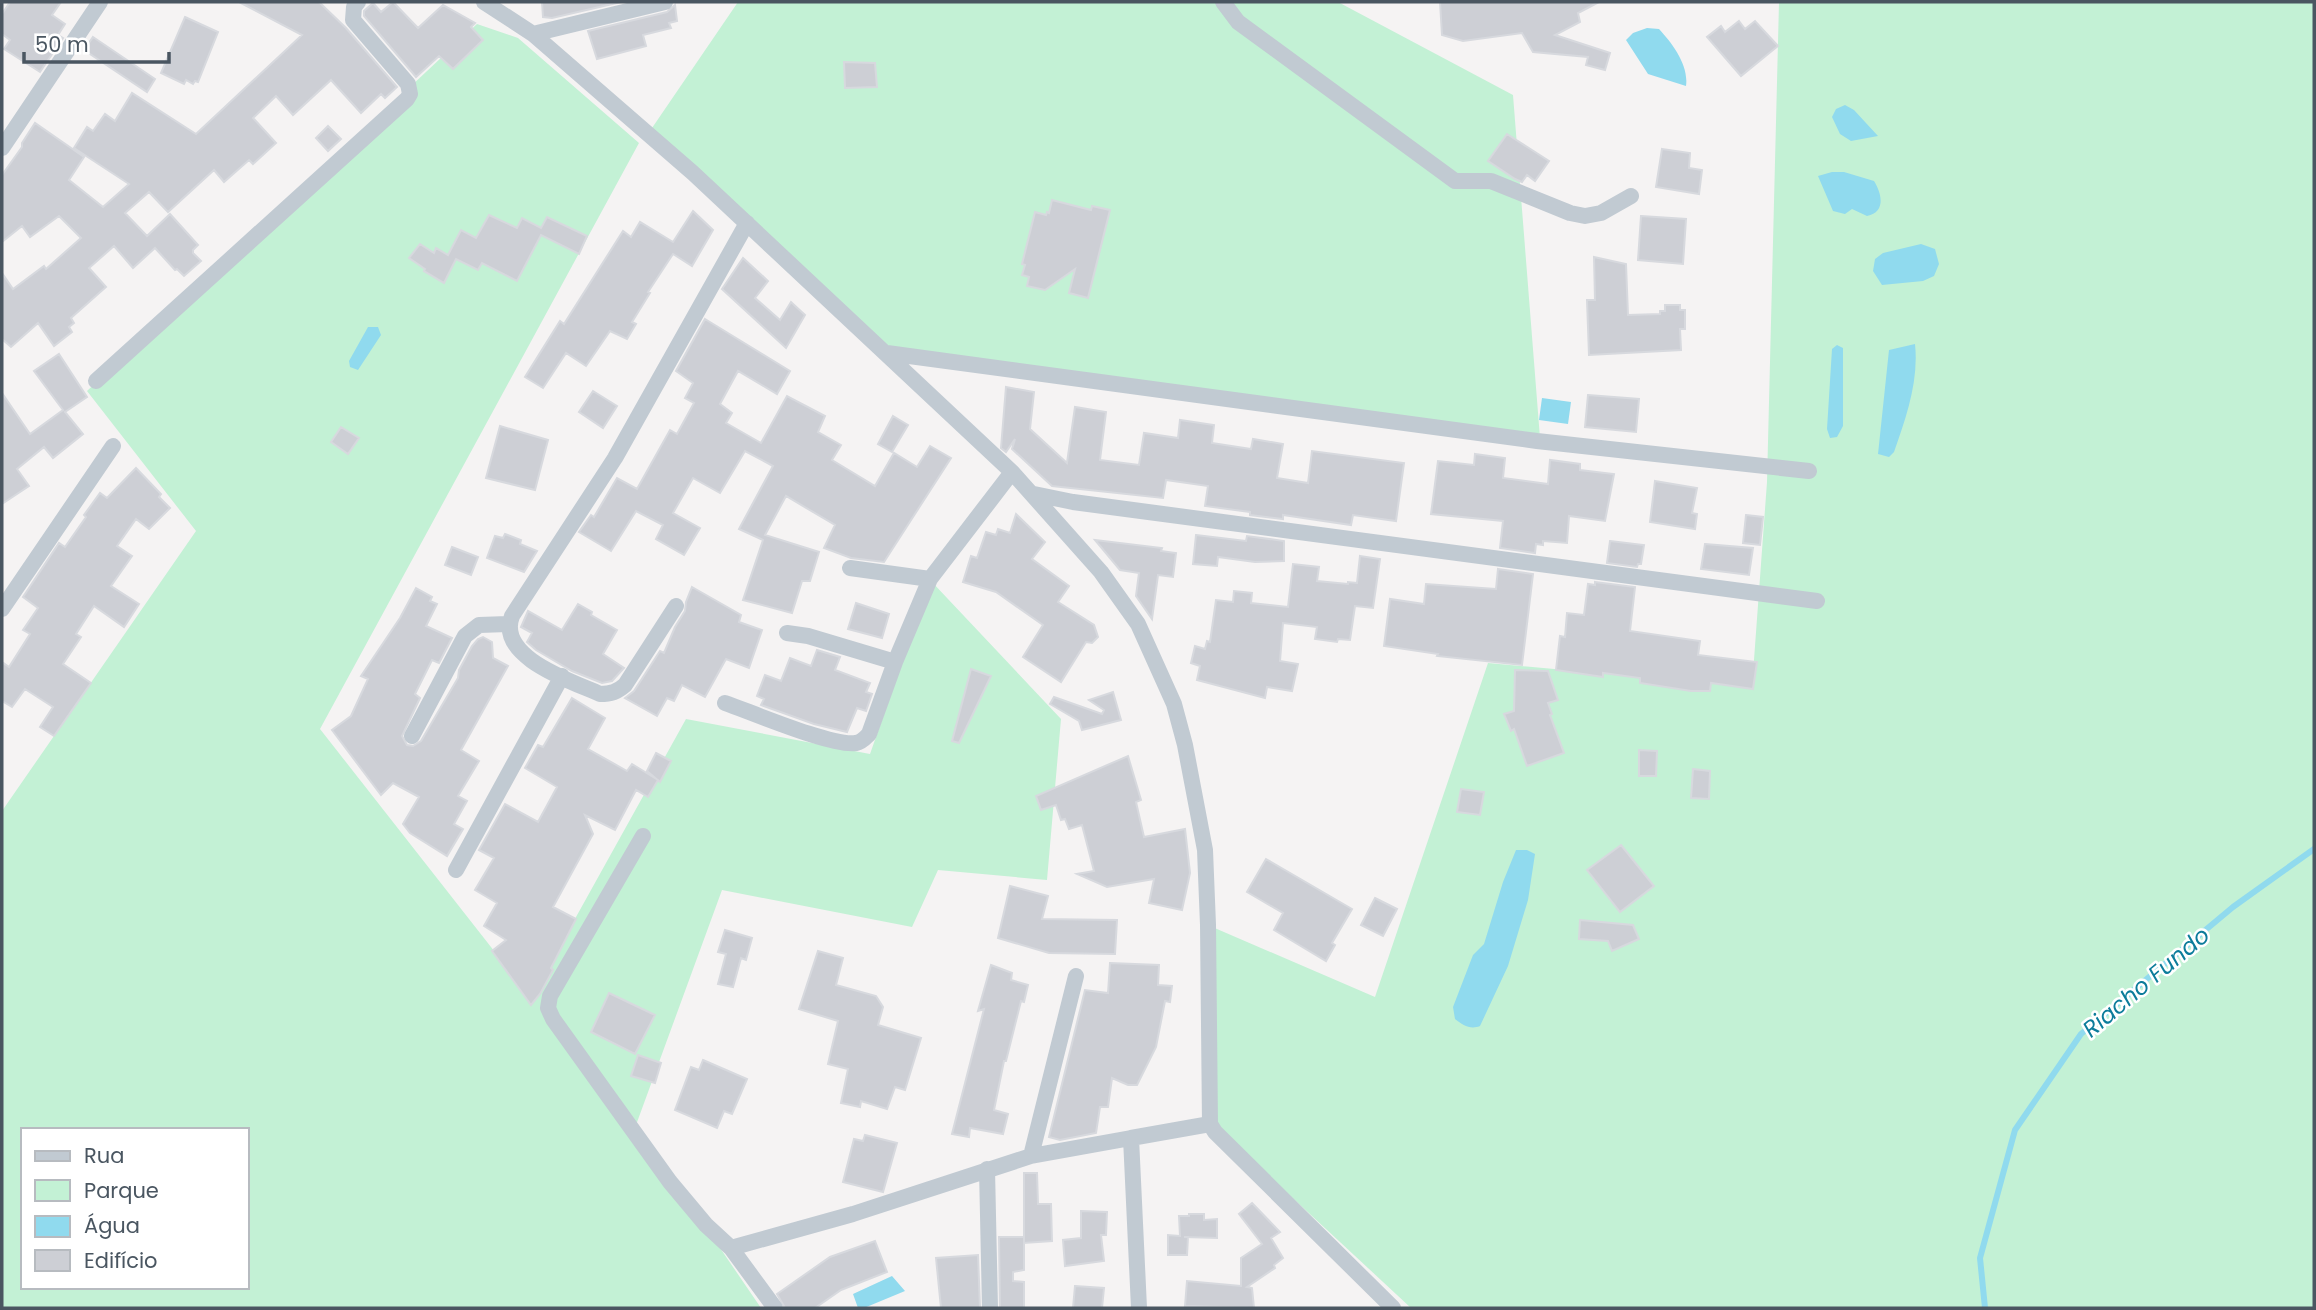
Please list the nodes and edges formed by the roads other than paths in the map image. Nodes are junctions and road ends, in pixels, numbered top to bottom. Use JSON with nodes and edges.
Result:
{"nodes":[{"id":1,"x":100,"y":2,"type":"edge"},
{"id":2,"x":358,"y":2,"type":"edge"},
{"id":3,"x":484,"y":2,"type":"edge"},
{"id":4,"x":665,"y":2,"type":"edge"},
{"id":5,"x":1223,"y":2,"type":"edge"},
{"id":6,"x":533,"y":34,"type":"junction"},
{"id":7,"x":2,"y":148,"type":"edge"},
{"id":8,"x":1631,"y":196,"type":"dead end"},
{"id":9,"x":747,"y":223,"type":"junction"},
{"id":10,"x":887,"y":353,"type":"junction"},
{"id":11,"x":96,"y":381,"type":"dead end"},
{"id":12,"x":113,"y":446,"type":"dead end"},
{"id":13,"x":1810,"y":471,"type":"dead end"},
{"id":14,"x":1012,"y":472,"type":"junction"},
{"id":15,"x":1034,"y":494,"type":"junction"},
{"id":16,"x":850,"y":568,"type":"dead end"},
{"id":17,"x":930,"y":579,"type":"junction"},
{"id":18,"x":1816,"y":601,"type":"dead end"},
{"id":19,"x":676,"y":606,"type":"dead end"},
{"id":20,"x":2,"y":609,"type":"edge"},
{"id":21,"x":508,"y":624,"type":"junction"},
{"id":22,"x":787,"y":633,"type":"dead end"},
{"id":23,"x":895,"y":662,"type":"junction"},
{"id":24,"x":562,"y":676,"type":"junction"},
{"id":25,"x":725,"y":703,"type":"dead end"},
{"id":26,"x":412,"y":736,"type":"dead end"},
{"id":27,"x":643,"y":836,"type":"dead end"},
{"id":28,"x":456,"y":870,"type":"dead end"},
{"id":29,"x":1076,"y":976,"type":"dead end"},
{"id":30,"x":1210,"y":1124,"type":"junction"},
{"id":31,"x":1131,"y":1138,"type":"junction"},
{"id":32,"x":1031,"y":1156,"type":"junction"},
{"id":33,"x":986,"y":1169,"type":"junction"},
{"id":34,"x":731,"y":1248,"type":"junction"},
{"id":35,"x":775,"y":1308,"type":"edge"},
{"id":36,"x":990,"y":1308,"type":"edge"},
{"id":37,"x":1139,"y":1308,"type":"edge"},
{"id":38,"x":1394,"y":1308,"type":"edge"}],
"edges":[{"from":1,"to":7,"type":"street"},
{"from":2,"to":11,"type":"street"},
{"from":3,"to":6,"type":"street"},
{"from":4,"to":6,"type":"street"},
{"from":5,"to":8,"type":"street"},
{"from":6,"to":9,"type":"street"},
{"from":9,"to":10,"type":"street"},
{"from":9,"to":21,"type":"street"},
{"from":10,"to":13,"type":"street"},
{"from":10,"to":14,"type":"street"},
{"from":12,"to":20,"type":"street"},
{"from":14,"to":15,"type":"street"},
{"from":14,"to":17,"type":"street"},
{"from":15,"to":18,"type":"street"},
{"from":15,"to":30,"type":"street"},
{"from":16,"to":17,"type":"street"},
{"from":17,"to":23,"type":"street"},
{"from":19,"to":24,"type":"street"},
{"from":21,"to":24,"type":"street"},
{"from":21,"to":26,"type":"street"},
{"from":22,"to":23,"type":"street"},
{"from":23,"to":25,"type":"street"},
{"from":24,"to":28,"type":"street"},
{"from":27,"to":34,"type":"street"},
{"from":29,"to":32,"type":"street"},
{"from":30,"to":31,"type":"street"},
{"from":30,"to":38,"type":"street"},
{"from":31,"to":32,"type":"street"},
{"from":31,"to":37,"type":"street"},
{"from":32,"to":33,"type":"street"},
{"from":33,"to":34,"type":"street"},
{"from":33,"to":36,"type":"street"},
{"from":34,"to":35,"type":"street"}]}
